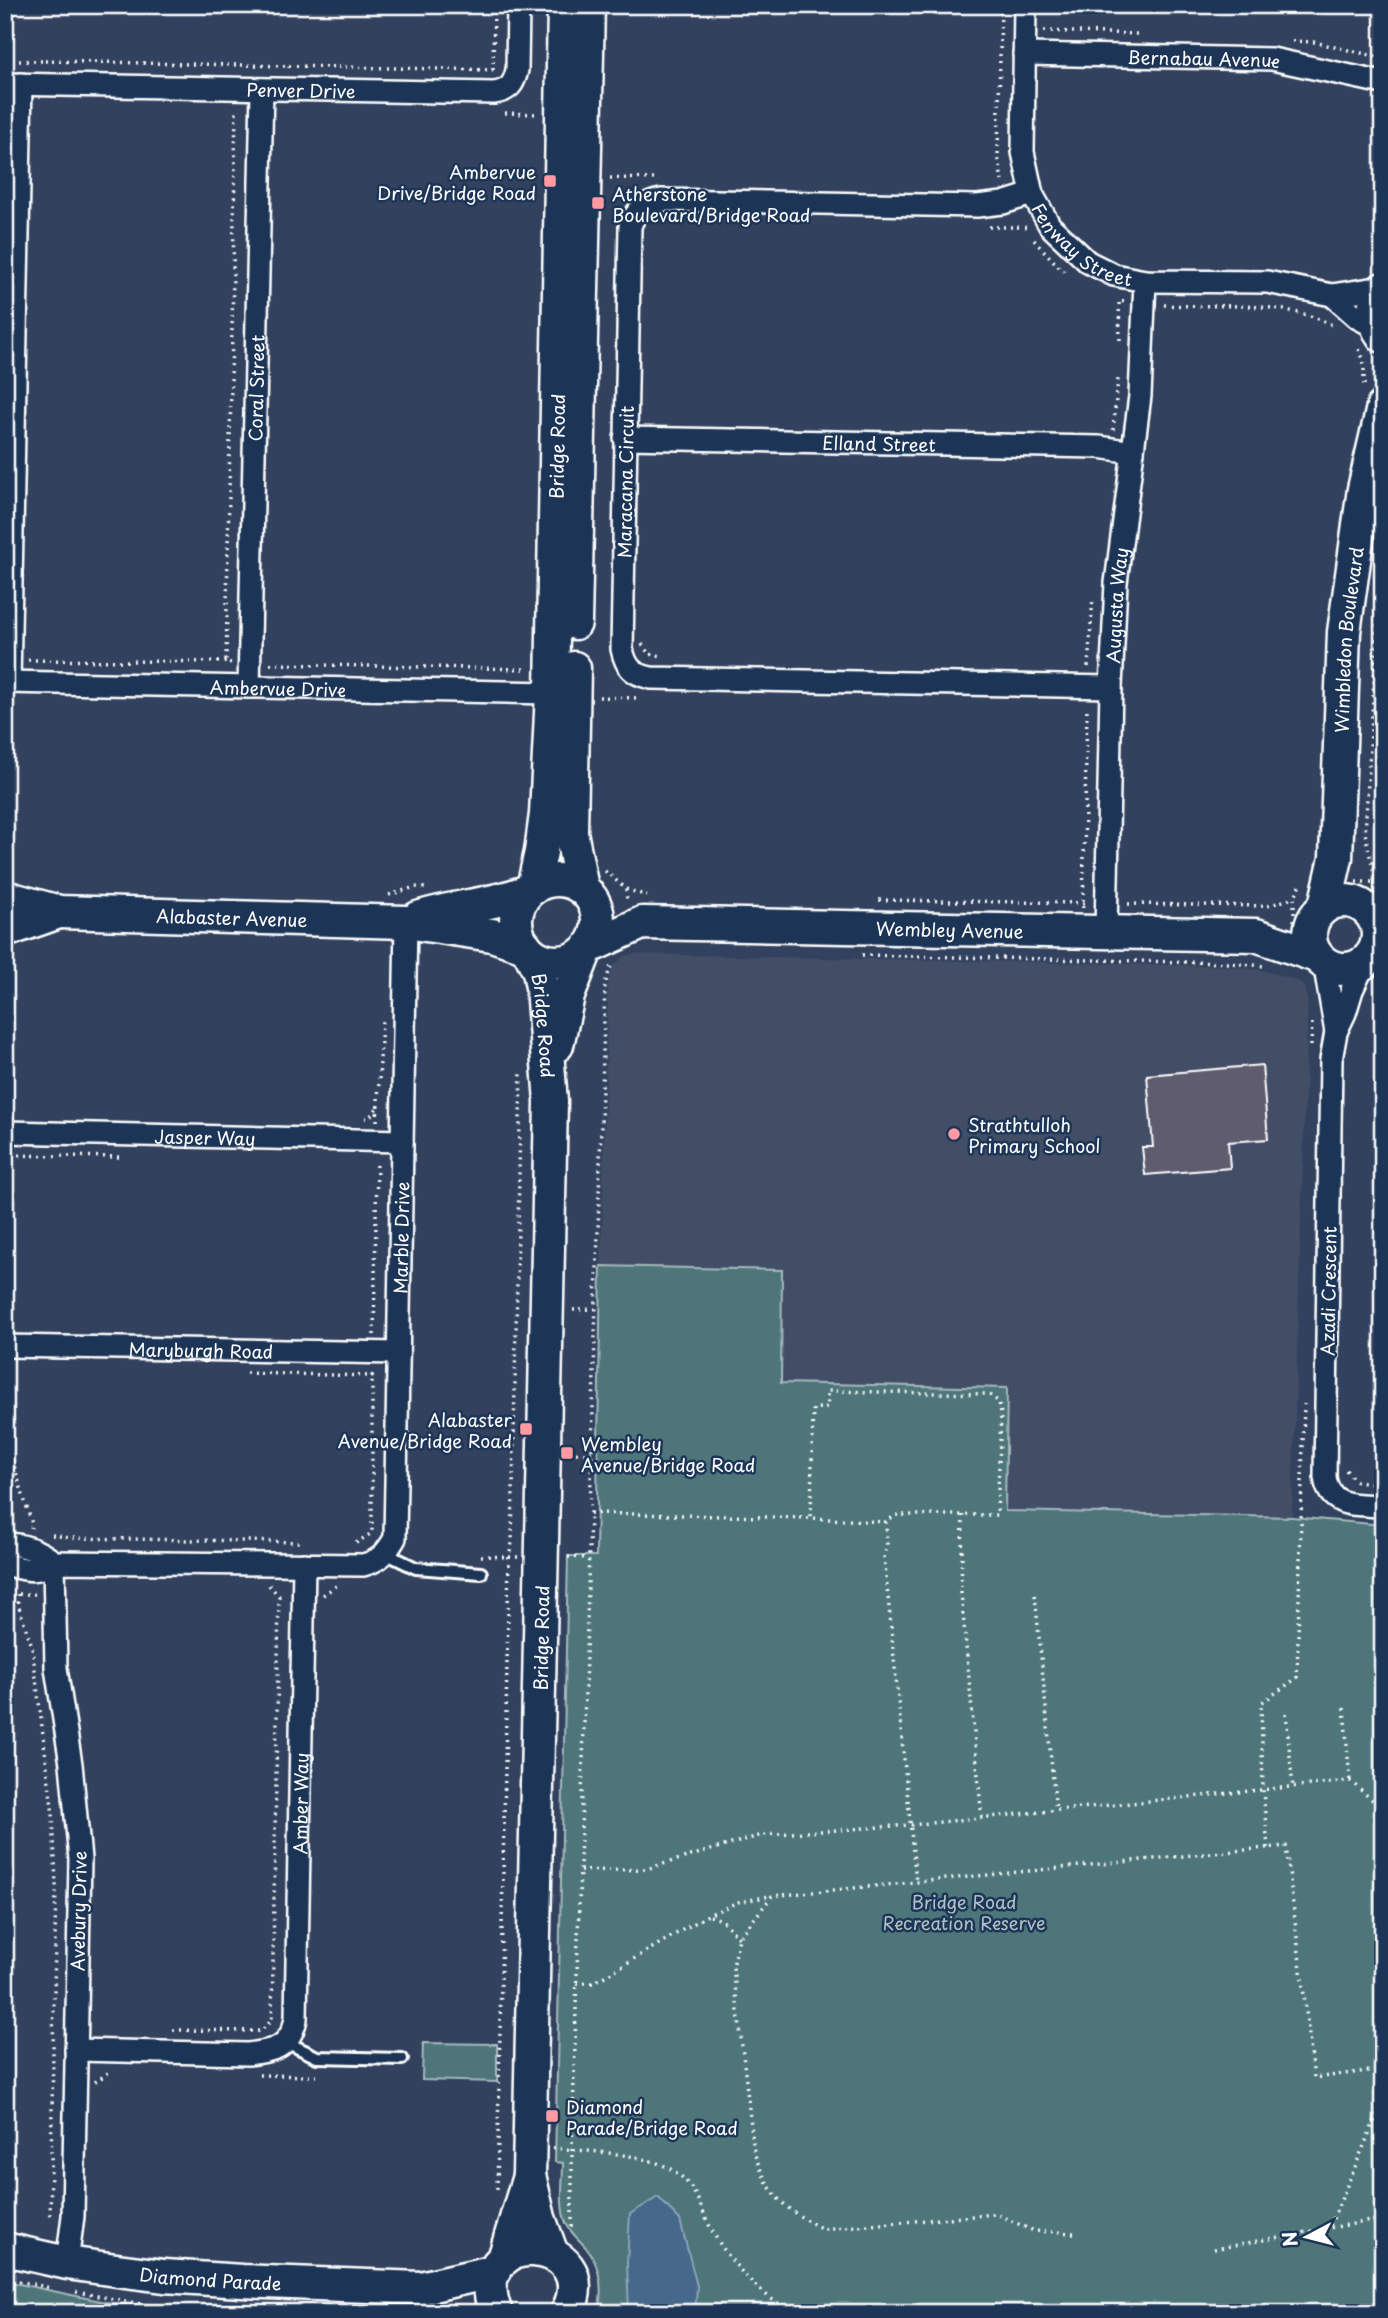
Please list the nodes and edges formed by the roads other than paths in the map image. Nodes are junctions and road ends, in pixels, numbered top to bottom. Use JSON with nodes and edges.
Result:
{"nodes":[{"id":1,"x":518,"y":5,"type":"edge"},
{"id":2,"x":564,"y":5,"type":"edge"},
{"id":3,"x":588,"y":5,"type":"edge"},
{"id":4,"x":1025,"y":5,"type":"edge"},
{"id":5,"x":1034,"y":54,"type":"junction"},
{"id":6,"x":1383,"y":83,"type":"edge"},
{"id":7,"x":13,"y":84,"type":"edge"},
{"id":8,"x":261,"y":89,"type":"junction"},
{"id":9,"x":1032,"y":194,"type":"junction"},
{"id":10,"x":1145,"y":281,"type":"junction"},
{"id":11,"x":1383,"y":288,"type":"edge"},
{"id":12,"x":1332,"y":295,"type":"junction"},
{"id":13,"x":1381,"y":335,"type":"edge"},
{"id":14,"x":1383,"y":407,"type":"edge"},
{"id":15,"x":625,"y":438,"type":"junction"},
{"id":16,"x":1133,"y":452,"type":"junction"},
{"id":17,"x":543,"y":681,"type":"junction"},
{"id":18,"x":7,"y":682,"type":"edge"},
{"id":19,"x":249,"y":687,"type":"junction"},
{"id":20,"x":1111,"y":687,"type":"junction"},
{"id":21,"x":1336,"y":833,"type":"junction"},
{"id":22,"x":531,"y":890,"type":"junction"},
{"id":23,"x":587,"y":893,"type":"junction"},
{"id":24,"x":5,"y":897,"type":"edge"},
{"id":25,"x":1374,"y":906,"type":"edge"},
{"id":26,"x":5,"y":908,"type":"edge"},
{"id":27,"x":1310,"y":908,"type":"junction"},
{"id":28,"x":645,"y":910,"type":"junction"},
{"id":29,"x":59,"y":912,"type":"junction"},
{"id":30,"x":1107,"y":918,"type":"junction"},
{"id":31,"x":5,"y":922,"type":"edge"},
{"id":32,"x":406,"y":922,"type":"junction"},
{"id":33,"x":5,"y":931,"type":"edge"},
{"id":34,"x":1256,"y":935,"type":"junction"},
{"id":35,"x":527,"y":949,"type":"junction"},
{"id":36,"x":587,"y":950,"type":"junction"},
{"id":37,"x":1374,"y":954,"type":"edge"},
{"id":38,"x":1320,"y":959,"type":"junction"},
{"id":39,"x":1336,"y":1032,"type":"junction"},
{"id":40,"x":551,"y":1102,"type":"junction"},
{"id":41,"x":5,"y":1132,"type":"edge"},
{"id":42,"x":402,"y":1141,"type":"junction"},
{"id":43,"x":5,"y":1346,"type":"edge"},
{"id":44,"x":398,"y":1353,"type":"junction"},
{"id":45,"x":1383,"y":1506,"type":"edge"},
{"id":46,"x":5,"y":1544,"type":"edge"},
{"id":47,"x":385,"y":1553,"type":"junction"},
{"id":48,"x":54,"y":1562,"type":"junction"},
{"id":49,"x":5,"y":1564,"type":"edge"},
{"id":50,"x":304,"y":1564,"type":"junction"},
{"id":51,"x":481,"y":1573,"type":"dead end"},
{"id":52,"x":286,"y":2042,"type":"junction"},
{"id":53,"x":76,"y":2050,"type":"junction"},
{"id":54,"x":402,"y":2059,"type":"dead end"},
{"id":55,"x":529,"y":2160,"type":"junction"},
{"id":56,"x":563,"y":2244,"type":"junction"},
{"id":57,"x":5,"y":2249,"type":"edge"},
{"id":58,"x":499,"y":2265,"type":"junction"},
{"id":59,"x":67,"y":2281,"type":"junction"},
{"id":60,"x":420,"y":2288,"type":"junction"},
{"id":61,"x":496,"y":2313,"type":"edge"},
{"id":62,"x":567,"y":2313,"type":"edge"}],
"edges":[{"from":1,"to":8,"type":"street","name":"Penver Drive"},
{"from":2,"to":17,"type":"street","name":"Bridge Road"},
{"from":3,"to":23,"type":"street","name":"Bridge Road"},
{"from":4,"to":5,"type":"street","name":"Fenway Street"},
{"from":5,"to":6,"type":"street","name":"Bernabau Avenue"},
{"from":5,"to":9,"type":"street","name":"Fenway Street"},
{"from":7,"to":8,"type":"street","name":"Penver Drive"},
{"from":7,"to":18,"type":"street"},
{"from":8,"to":19,"type":"street","name":"Coral Street"},
{"from":9,"to":10,"type":"street","name":"Fenway Street"},
{"from":9,"to":15,"type":"street","name":"Maracana Circuit"},
{"from":10,"to":12,"type":"street","name":"Fenway Street"},
{"from":10,"to":16,"type":"street","name":"Augusta Way"},
{"from":11,"to":12,"type":"street","name":"Fenway Street"},
{"from":11,"to":13,"type":"street"},
{"from":12,"to":13,"type":"street"},
{"from":14,"to":21,"type":"street","name":"Wimbledon Boulevard"},
{"from":15,"to":16,"type":"street","name":"Elland Street"},
{"from":15,"to":20,"type":"street","name":"Maracana Circuit"},
{"from":16,"to":20,"type":"street","name":"Augusta Way"},
{"from":17,"to":19,"type":"street","name":"Ambervue Drive"},
{"from":17,"to":22,"type":"street","name":"Bridge Road"},
{"from":18,"to":19,"type":"street","name":"Ambervue Drive"},
{"from":20,"to":30,"type":"street","name":"Augusta Way"},
{"from":21,"to":25,"type":"street","name":"Wimbledon Boulevard"},
{"from":21,"to":27,"type":"street","name":"Wimbledon Boulevard"},
{"from":22,"to":23,"type":"street"},
{"from":22,"to":32,"type":"street","name":"Alabaster Avenue"},
{"from":22,"to":35,"type":"street"},
{"from":23,"to":28,"type":"street","name":"Wembley Avenue"},
{"from":23,"to":36,"type":"street"},
{"from":24,"to":29,"type":"street","name":"Alabaster Avenue"},
{"from":25,"to":27,"type":"street"},
{"from":25,"to":37,"type":"street"},
{"from":26,"to":31,"type":"street"},
{"from":27,"to":34,"type":"street","name":"Wembley Avenue"},
{"from":27,"to":38,"type":"street"},
{"from":28,"to":30,"type":"street","name":"Wembley Avenue"},
{"from":28,"to":36,"type":"street","name":"Wembley Avenue"},
{"from":29,"to":32,"type":"street","name":"Alabaster Avenue"},
{"from":29,"to":33,"type":"street","name":"Alabaster Avenue"},
{"from":30,"to":34,"type":"street","name":"Wembley Avenue"},
{"from":32,"to":35,"type":"street","name":"Alabaster Avenue"},
{"from":32,"to":42,"type":"street","name":"Marble Drive"},
{"from":34,"to":38,"type":"street","name":"Wembley Avenue"},
{"from":35,"to":36,"type":"street"},
{"from":35,"to":40,"type":"street","name":"Bridge Road"},
{"from":36,"to":40,"type":"street","name":"Bridge Road"},
{"from":37,"to":38,"type":"street"},
{"from":37,"to":39,"type":"street","name":"Azadi Crescent"},
{"from":38,"to":39,"type":"street","name":"Azadi Crescent"},
{"from":39,"to":45,"type":"street","name":"Azadi Crescent"},
{"from":40,"to":55,"type":"street","name":"Bridge Road"},
{"from":41,"to":42,"type":"street","name":"Jasper Way"},
{"from":42,"to":44,"type":"street","name":"Marble Drive"},
{"from":43,"to":44,"type":"street","name":"Maryburgh Road"},
{"from":44,"to":47,"type":"street","name":"Marble Drive"},
{"from":46,"to":48,"type":"street"},
{"from":47,"to":50,"type":"street"},
{"from":47,"to":51,"type":"lane"},
{"from":48,"to":49,"type":"street"},
{"from":48,"to":50,"type":"street"},
{"from":48,"to":53,"type":"street","name":"Avebury Drive"},
{"from":50,"to":52,"type":"street","name":"Amber Way"},
{"from":52,"to":53,"type":"street"},
{"from":52,"to":54,"type":"lane"},
{"from":53,"to":59,"type":"street","name":"Avebury Drive"},
{"from":55,"to":56,"type":"street","name":"Bridge Road"},
{"from":55,"to":58,"type":"street","name":"Bridge Road"},
{"from":56,"to":58,"type":"street","name":"Diamond Parade"},
{"from":56,"to":62,"type":"street","name":"Bridge Road"},
{"from":57,"to":59,"type":"street","name":"Diamond Parade"},
{"from":58,"to":60,"type":"street","name":"Diamond Parade"},
{"from":58,"to":61,"type":"street","name":"Bridge Road"},
{"from":59,"to":60,"type":"street","name":"Diamond Parade"},
{"from":60,"to":61,"type":"street","name":"Diamond Parade"}]}
